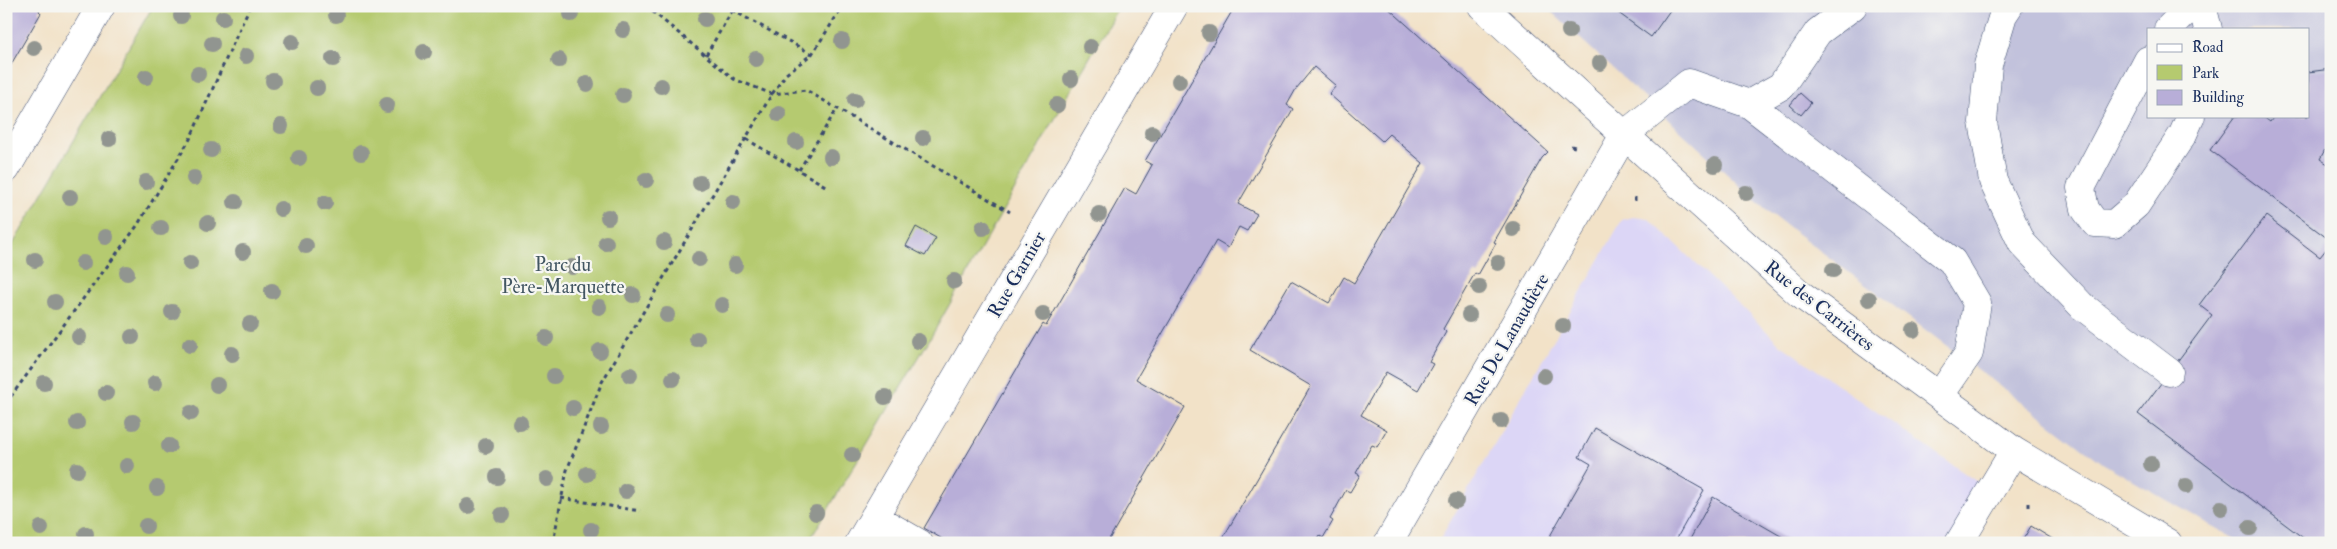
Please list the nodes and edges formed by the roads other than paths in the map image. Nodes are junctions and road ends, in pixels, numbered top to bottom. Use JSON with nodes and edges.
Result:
{"nodes":[{"id":1,"x":101,"y":6,"type":"edge"},
{"id":2,"x":1174,"y":6,"type":"edge"},
{"id":3,"x":1482,"y":6,"type":"edge"},
{"id":4,"x":1853,"y":6,"type":"edge"},
{"id":5,"x":2009,"y":6,"type":"edge"},
{"id":6,"x":2191,"y":6,"type":"edge"},
{"id":7,"x":2202,"y":6,"type":"edge"},
{"id":8,"x":2169,"y":28,"type":"edge"},
{"id":9,"x":2208,"y":28,"type":"edge"},
{"id":10,"x":2147,"y":62,"type":"edge"},
{"id":11,"x":1749,"y":104,"type":"junction"},
{"id":12,"x":2190,"y":118,"type":"edge"},
{"id":13,"x":1624,"y":135,"type":"junction"},
{"id":14,"x":6,"y":168,"type":"edge"},
{"id":15,"x":2169,"y":372,"type":"dead end"},
{"id":16,"x":1940,"y":395,"type":"junction"},
{"id":17,"x":2014,"y":451,"type":"junction"},
{"id":18,"x":874,"y":516,"type":"junction"},
{"id":19,"x":859,"y":543,"type":"edge"},
{"id":20,"x":918,"y":543,"type":"edge"},
{"id":21,"x":1388,"y":543,"type":"edge"},
{"id":22,"x":1958,"y":543,"type":"edge"},
{"id":23,"x":2168,"y":543,"type":"edge"}],
"edges":[{"from":1,"to":14,"type":"street"},
{"from":2,"to":18,"type":"street","name":"Rue Garnier"},
{"from":3,"to":13,"type":"street","name":"Rue des Carrières"},
{"from":4,"to":11,"type":"street"},
{"from":5,"to":15,"type":"street"},
{"from":6,"to":8,"type":"street"},
{"from":7,"to":9,"type":"street"},
{"from":10,"to":12,"type":"street"},
{"from":11,"to":13,"type":"street"},
{"from":11,"to":16,"type":"street"},
{"from":13,"to":16,"type":"street","name":"Rue des Carrières"},
{"from":13,"to":21,"type":"street","name":"Rue De Lanaudière"},
{"from":16,"to":17,"type":"street","name":"Rue des Carrières"},
{"from":17,"to":22,"type":"street"},
{"from":17,"to":23,"type":"street","name":"Rue des Carrières"},
{"from":18,"to":19,"type":"street","name":"Rue Garnier"},
{"from":18,"to":20,"type":"street"}]}
